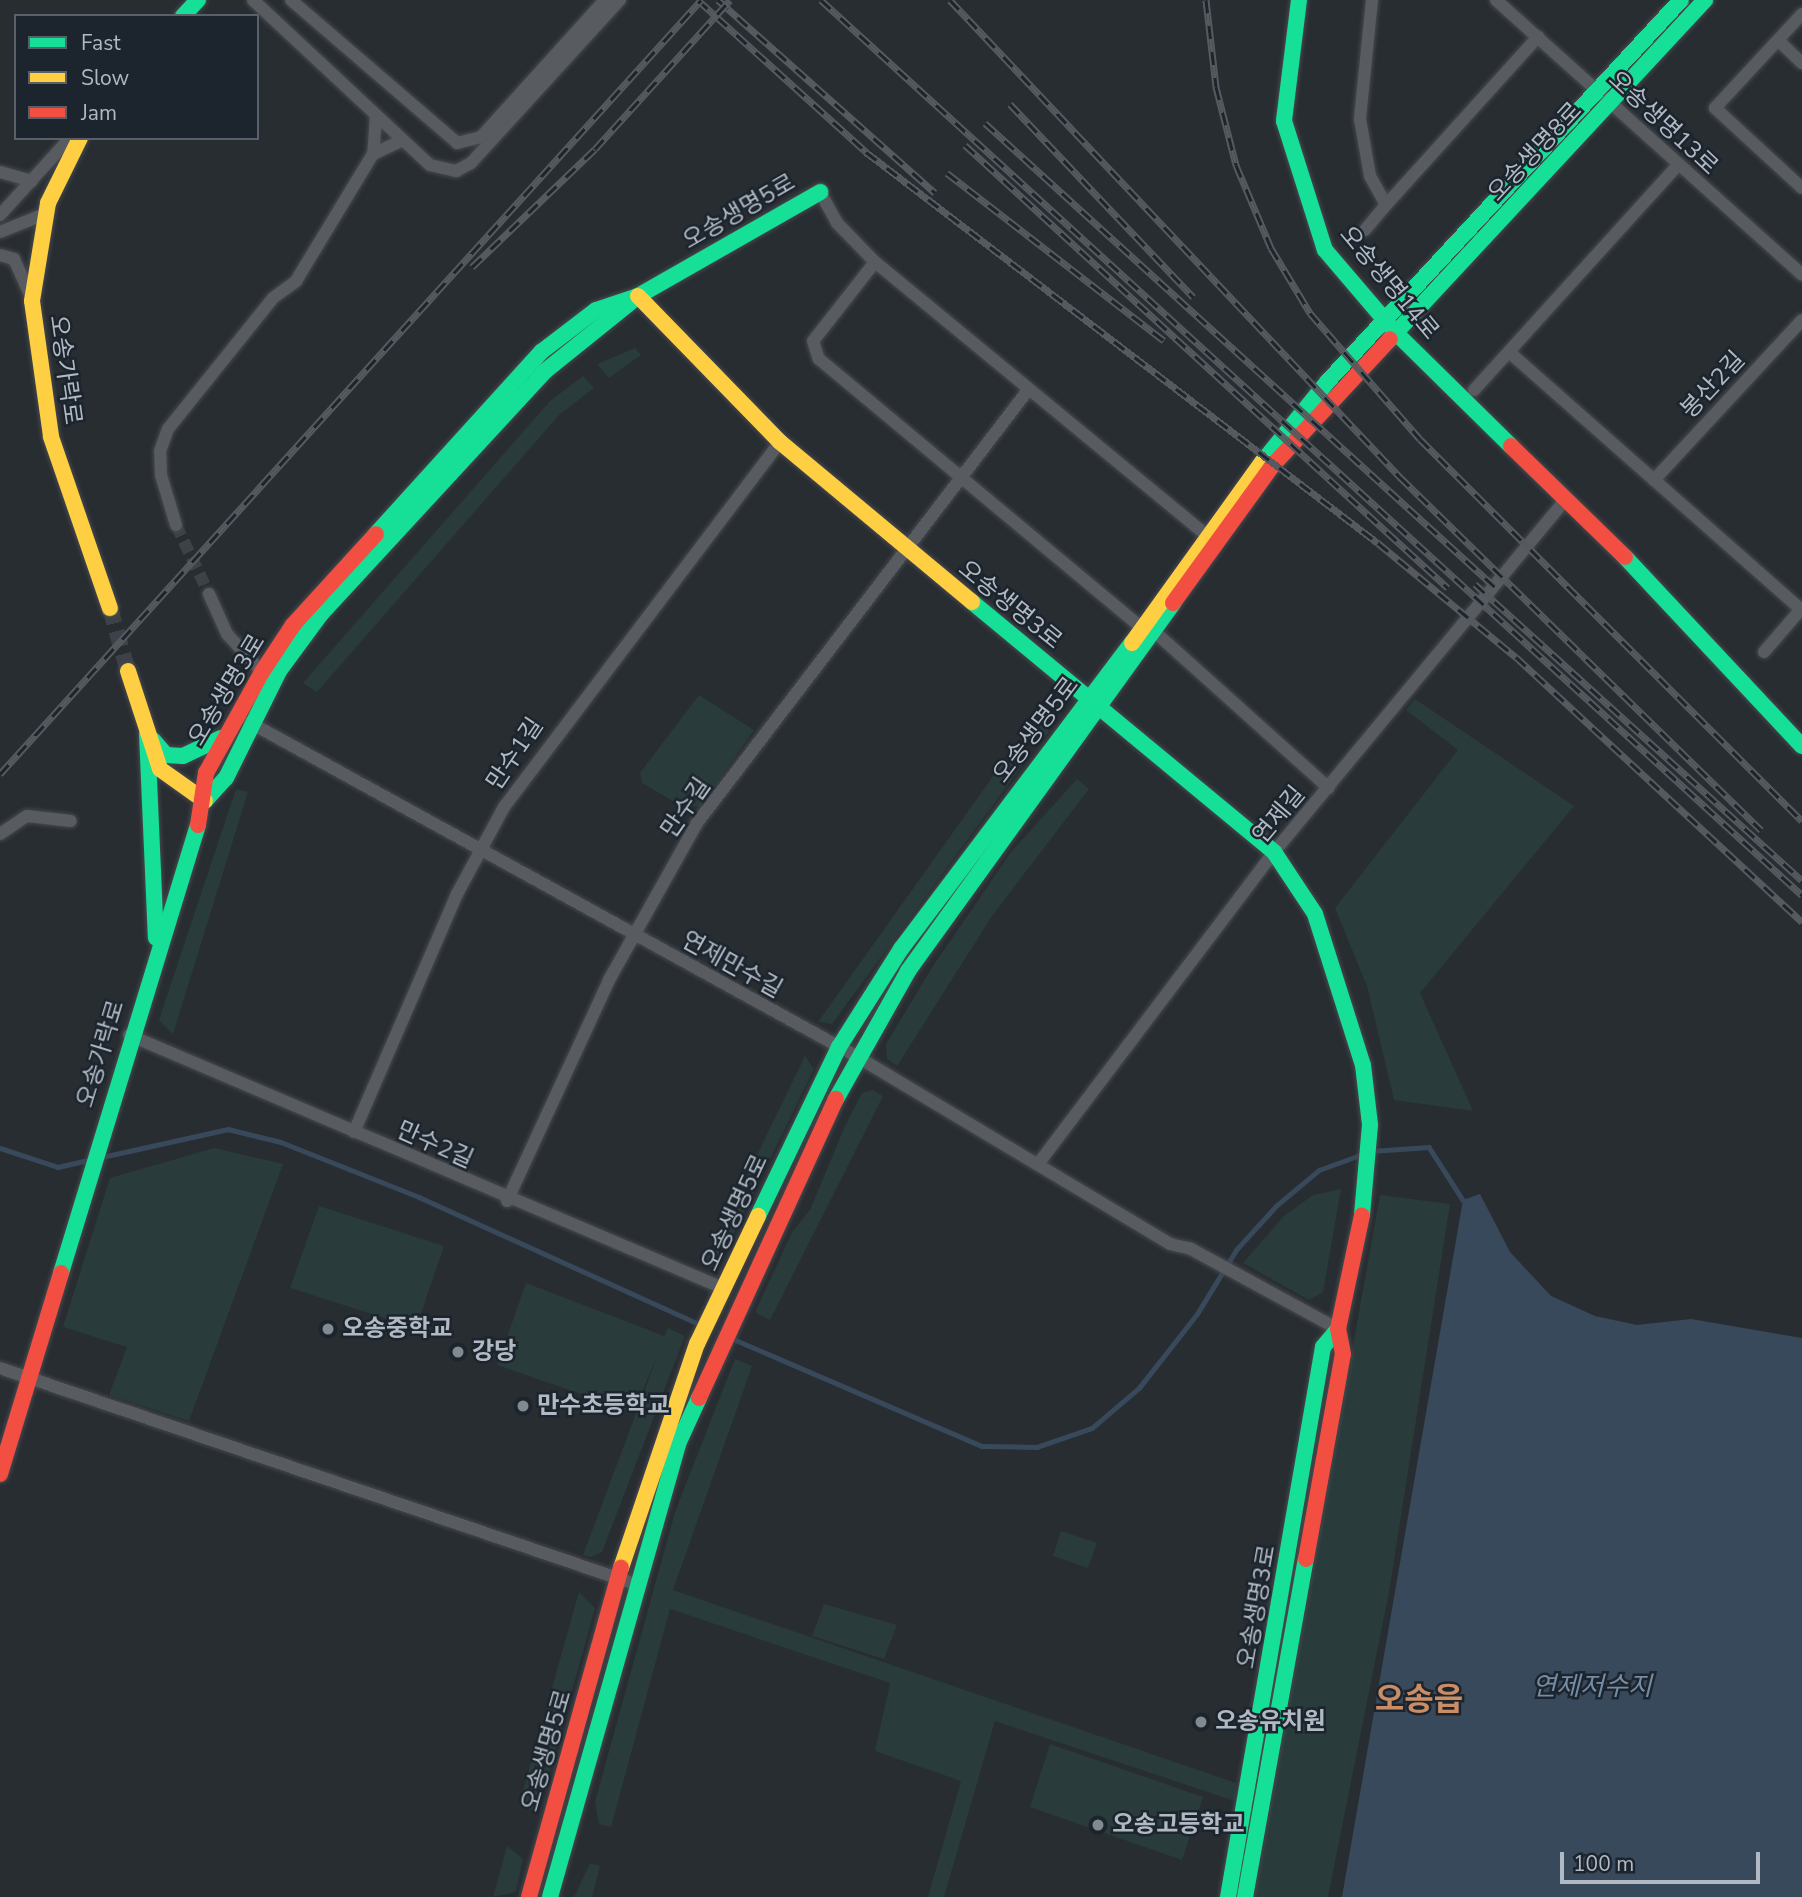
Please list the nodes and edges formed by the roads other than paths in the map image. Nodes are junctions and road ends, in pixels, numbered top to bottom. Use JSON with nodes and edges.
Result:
{"nodes":[{"id":1,"x":198,"y":0,"type":"edge"},
{"id":2,"x":253,"y":0,"type":"edge"},
{"id":3,"x":291,"y":0,"type":"edge"},
{"id":4,"x":605,"y":0,"type":"edge"},
{"id":5,"x":620,"y":0,"type":"edge"},
{"id":6,"x":1299,"y":0,"type":"edge"},
{"id":7,"x":1373,"y":0,"type":"edge"},
{"id":8,"x":1496,"y":0,"type":"edge"},
{"id":9,"x":1681,"y":0,"type":"edge"},
{"id":10,"x":1705,"y":0,"type":"edge"},
{"id":11,"x":185,"y":14,"type":"edge"},
{"id":12,"x":1802,"y":14,"type":"edge"},
{"id":13,"x":1538,"y":37,"type":"junction"},
{"id":14,"x":1779,"y":41,"type":"junction"},
{"id":15,"x":1802,"y":63,"type":"edge"},
{"id":16,"x":1606,"y":98,"type":"junction"},
{"id":17,"x":376,"y":114,"type":"junction"},
{"id":18,"x":68,"y":140,"type":"edge"},
{"id":19,"x":79,"y":140,"type":"edge"},
{"id":20,"x":403,"y":140,"type":"junction"},
{"id":21,"x":373,"y":154,"type":"junction"},
{"id":22,"x":1676,"y":167,"type":"junction"},
{"id":23,"x":0,"y":172,"type":"edge"},
{"id":24,"x":32,"y":181,"type":"junction"},
{"id":25,"x":1802,"y":188,"type":"edge"},
{"id":26,"x":820,"y":192,"type":"joint"},
{"id":27,"x":1386,"y":205,"type":"junction"},
{"id":28,"x":45,"y":214,"type":"junction"},
{"id":29,"x":0,"y":215,"type":"edge"},
{"id":30,"x":1365,"y":230,"type":"dead end"},
{"id":31,"x":0,"y":232,"type":"edge"},
{"id":32,"x":0,"y":255,"type":"edge"},
{"id":33,"x":875,"y":262,"type":"junction"},
{"id":34,"x":1802,"y":275,"type":"edge"},
{"id":35,"x":638,"y":296,"type":"junction"},
{"id":36,"x":32,"y":301,"type":"junction"},
{"id":37,"x":1802,"y":320,"type":"edge"},
{"id":38,"x":1390,"y":326,"type":"junction"},
{"id":39,"x":1509,"y":352,"type":"junction"},
{"id":40,"x":1028,"y":390,"type":"junction"},
{"id":41,"x":1474,"y":390,"type":"dead end"},
{"id":42,"x":780,"y":442,"type":"junction"},
{"id":43,"x":961,"y":477,"type":"junction"},
{"id":44,"x":1654,"y":480,"type":"junction"},
{"id":45,"x":1564,"y":502,"type":"junction"},
{"id":46,"x":176,"y":525,"type":"tunnel mouth"},
{"id":47,"x":1215,"y":543,"type":"junction"},
{"id":48,"x":907,"y":550,"type":"junction"},
{"id":49,"x":209,"y":594,"type":"tunnel mouth"},
{"id":50,"x":110,"y":608,"type":"tunnel mouth"},
{"id":51,"x":1802,"y":609,"type":"edge"},
{"id":52,"x":1149,"y":631,"type":"junction"},
{"id":53,"x":1764,"y":652,"type":"dead end"},
{"id":54,"x":128,"y":671,"type":"tunnel mouth"},
{"id":55,"x":262,"y":672,"type":"junction"},
{"id":56,"x":1094,"y":701,"type":"junction"},
{"id":57,"x":249,"y":722,"type":"junction"},
{"id":58,"x":147,"y":734,"type":"junction"},
{"id":59,"x":223,"y":737,"type":"junction"},
{"id":60,"x":1802,"y":747,"type":"edge"},
{"id":61,"x":1329,"y":788,"type":"junction"},
{"id":62,"x":205,"y":801,"type":"junction"},
{"id":63,"x":71,"y":821,"type":"dead end"},
{"id":64,"x":0,"y":834,"type":"edge"},
{"id":65,"x":481,"y":848,"type":"junction"},
{"id":66,"x":1274,"y":852,"type":"junction"},
{"id":67,"x":632,"y":934,"type":"junction"},
{"id":68,"x":156,"y":957,"type":"junction"},
{"id":69,"x":129,"y":1035,"type":"junction"},
{"id":70,"x":839,"y":1046,"type":"junction"},
{"id":71,"x":856,"y":1056,"type":"junction"},
{"id":72,"x":354,"y":1132,"type":"junction"},
{"id":73,"x":1038,"y":1164,"type":"junction"},
{"id":74,"x":508,"y":1201,"type":"junction"},
{"id":75,"x":724,"y":1289,"type":"junction"},
{"id":76,"x":1338,"y":1329,"type":"junction"},
{"id":77,"x":0,"y":1368,"type":"edge"},
{"id":78,"x":30,"y":1378,"type":"junction"},
{"id":79,"x":0,"y":1474,"type":"edge"},
{"id":80,"x":627,"y":1581,"type":"junction"},
{"id":81,"x":529,"y":1897,"type":"edge"},
{"id":82,"x":550,"y":1897,"type":"edge"},
{"id":83,"x":1228,"y":1897,"type":"edge"},
{"id":84,"x":1245,"y":1897,"type":"edge"}],
"edges":[{"from":1,"to":11,"type":"street"},
{"from":2,"to":17,"type":"street"},
{"from":3,"to":4,"type":"street"},
{"from":5,"to":20,"type":"street"},
{"from":6,"to":38,"type":"street","name":"오송생명14로"},
{"from":7,"to":27,"type":"street"},
{"from":8,"to":13,"type":"street","name":"오송생명13로"},
{"from":9,"to":16,"type":"street","name":"오송생명8로"},
{"from":10,"to":16,"type":"street","name":"오송생명8로"},
{"from":12,"to":14,"type":"street"},
{"from":13,"to":16,"type":"street","name":"오송생명13로"},
{"from":13,"to":27,"type":"street"},
{"from":14,"to":15,"type":"street"},
{"from":14,"to":25,"type":"street"},
{"from":16,"to":22,"type":"street","name":"오송생명13로"},
{"from":16,"to":38,"type":"street","name":"오송생명8로"},
{"from":17,"to":20,"type":"street"},
{"from":17,"to":21,"type":"street"},
{"from":18,"to":24,"type":"street"},
{"from":19,"to":28,"type":"street","name":"오송가락로"},
{"from":20,"to":21,"type":"street"},
{"from":21,"to":46,"type":"street"},
{"from":22,"to":34,"type":"street","name":"오송생명13로"},
{"from":22,"to":39,"type":"street"},
{"from":23,"to":24,"type":"street"},
{"from":24,"to":29,"type":"street"},
{"from":26,"to":33,"type":"street","name":"오송생명5로"},
{"from":26,"to":35,"type":"street","name":"오송생명5로"},
{"from":27,"to":30,"type":"street"},
{"from":28,"to":31,"type":"street"},
{"from":28,"to":36,"type":"street","name":"오송가락로"},
{"from":32,"to":36,"type":"street"},
{"from":33,"to":40,"type":"street","name":"오송생명5로"},
{"from":33,"to":43,"type":"street"},
{"from":35,"to":42,"type":"street","name":"오송생명3로"},
{"from":35,"to":55,"type":"street","name":"오송생명3로"},
{"from":35,"to":57,"type":"street","name":"오송생명3로"},
{"from":36,"to":50,"type":"street","name":"오송가락로"},
{"from":37,"to":44,"type":"street","name":"봉산2길"},
{"from":38,"to":45,"type":"street","name":"오송생명14로"},
{"from":38,"to":47,"type":"street","name":"오송생명8로"},
{"from":39,"to":41,"type":"street"},
{"from":39,"to":44,"type":"street"},
{"from":40,"to":43,"type":"street","name":"만수길"},
{"from":40,"to":47,"type":"street","name":"오송생명5로"},
{"from":42,"to":48,"type":"street","name":"오송생명3로"},
{"from":42,"to":65,"type":"street","name":"만수1길"},
{"from":43,"to":48,"type":"street","name":"만수길"},
{"from":43,"to":52,"type":"street"},
{"from":44,"to":51,"type":"street"},
{"from":45,"to":60,"type":"street","name":"오송생명14로"},
{"from":45,"to":61,"type":"street","name":"연제길"},
{"from":47,"to":52,"type":"street","name":"오송생명5로"},
{"from":48,"to":56,"type":"street","name":"오송생명3로"},
{"from":48,"to":67,"type":"street","name":"만수길"},
{"from":49,"to":55,"type":"street"},
{"from":51,"to":53,"type":"street"},
{"from":52,"to":56,"type":"street","name":"오송생명5로"},
{"from":52,"to":61,"type":"street"},
{"from":54,"to":58,"type":"street"},
{"from":55,"to":59,"type":"street","name":"오송생명3로"},
{"from":56,"to":66,"type":"street","name":"오송생명3로"},
{"from":56,"to":70,"type":"street","name":"오송생명5로"},
{"from":56,"to":71,"type":"street","name":"오송생명5로"},
{"from":57,"to":62,"type":"street","name":"오송생명3로"},
{"from":57,"to":65,"type":"street","name":"연제만수길"},
{"from":58,"to":59,"type":"street"},
{"from":58,"to":62,"type":"street"},
{"from":58,"to":68,"type":"street"},
{"from":59,"to":62,"type":"street","name":"오송생명3로"},
{"from":61,"to":66,"type":"street","name":"연제길"},
{"from":62,"to":68,"type":"street","name":"오송가락로"},
{"from":63,"to":64,"type":"street"},
{"from":65,"to":67,"type":"street","name":"연제만수길"},
{"from":65,"to":72,"type":"street","name":"만수1길"},
{"from":66,"to":73,"type":"street","name":"연제길"},
{"from":66,"to":76,"type":"street","name":"오송생명3로"},
{"from":67,"to":70,"type":"street","name":"연제만수길"},
{"from":67,"to":74,"type":"street","name":"만수길"},
{"from":68,"to":69,"type":"street","name":"오송가락로"},
{"from":69,"to":72,"type":"street","name":"만수2길"},
{"from":69,"to":78,"type":"street","name":"오송가락로"},
{"from":70,"to":71,"type":"street","name":"연제만수길"},
{"from":70,"to":75,"type":"street","name":"오송생명5로"},
{"from":71,"to":73,"type":"street","name":"연제만수길"},
{"from":71,"to":80,"type":"street","name":"오송생명5로"},
{"from":72,"to":74,"type":"street","name":"만수2길"},
{"from":73,"to":76,"type":"street","name":"연제만수길"},
{"from":74,"to":75,"type":"street","name":"만수2길"},
{"from":75,"to":80,"type":"street","name":"오송생명5로"},
{"from":76,"to":83,"type":"street","name":"오송생명3로"},
{"from":76,"to":84,"type":"street","name":"오송생명3로"},
{"from":77,"to":78,"type":"street"},
{"from":78,"to":79,"type":"street","name":"오송가락로"},
{"from":78,"to":80,"type":"street"},
{"from":80,"to":81,"type":"street","name":"오송생명5로"},
{"from":80,"to":82,"type":"street","name":"오송생명5로"}]}
